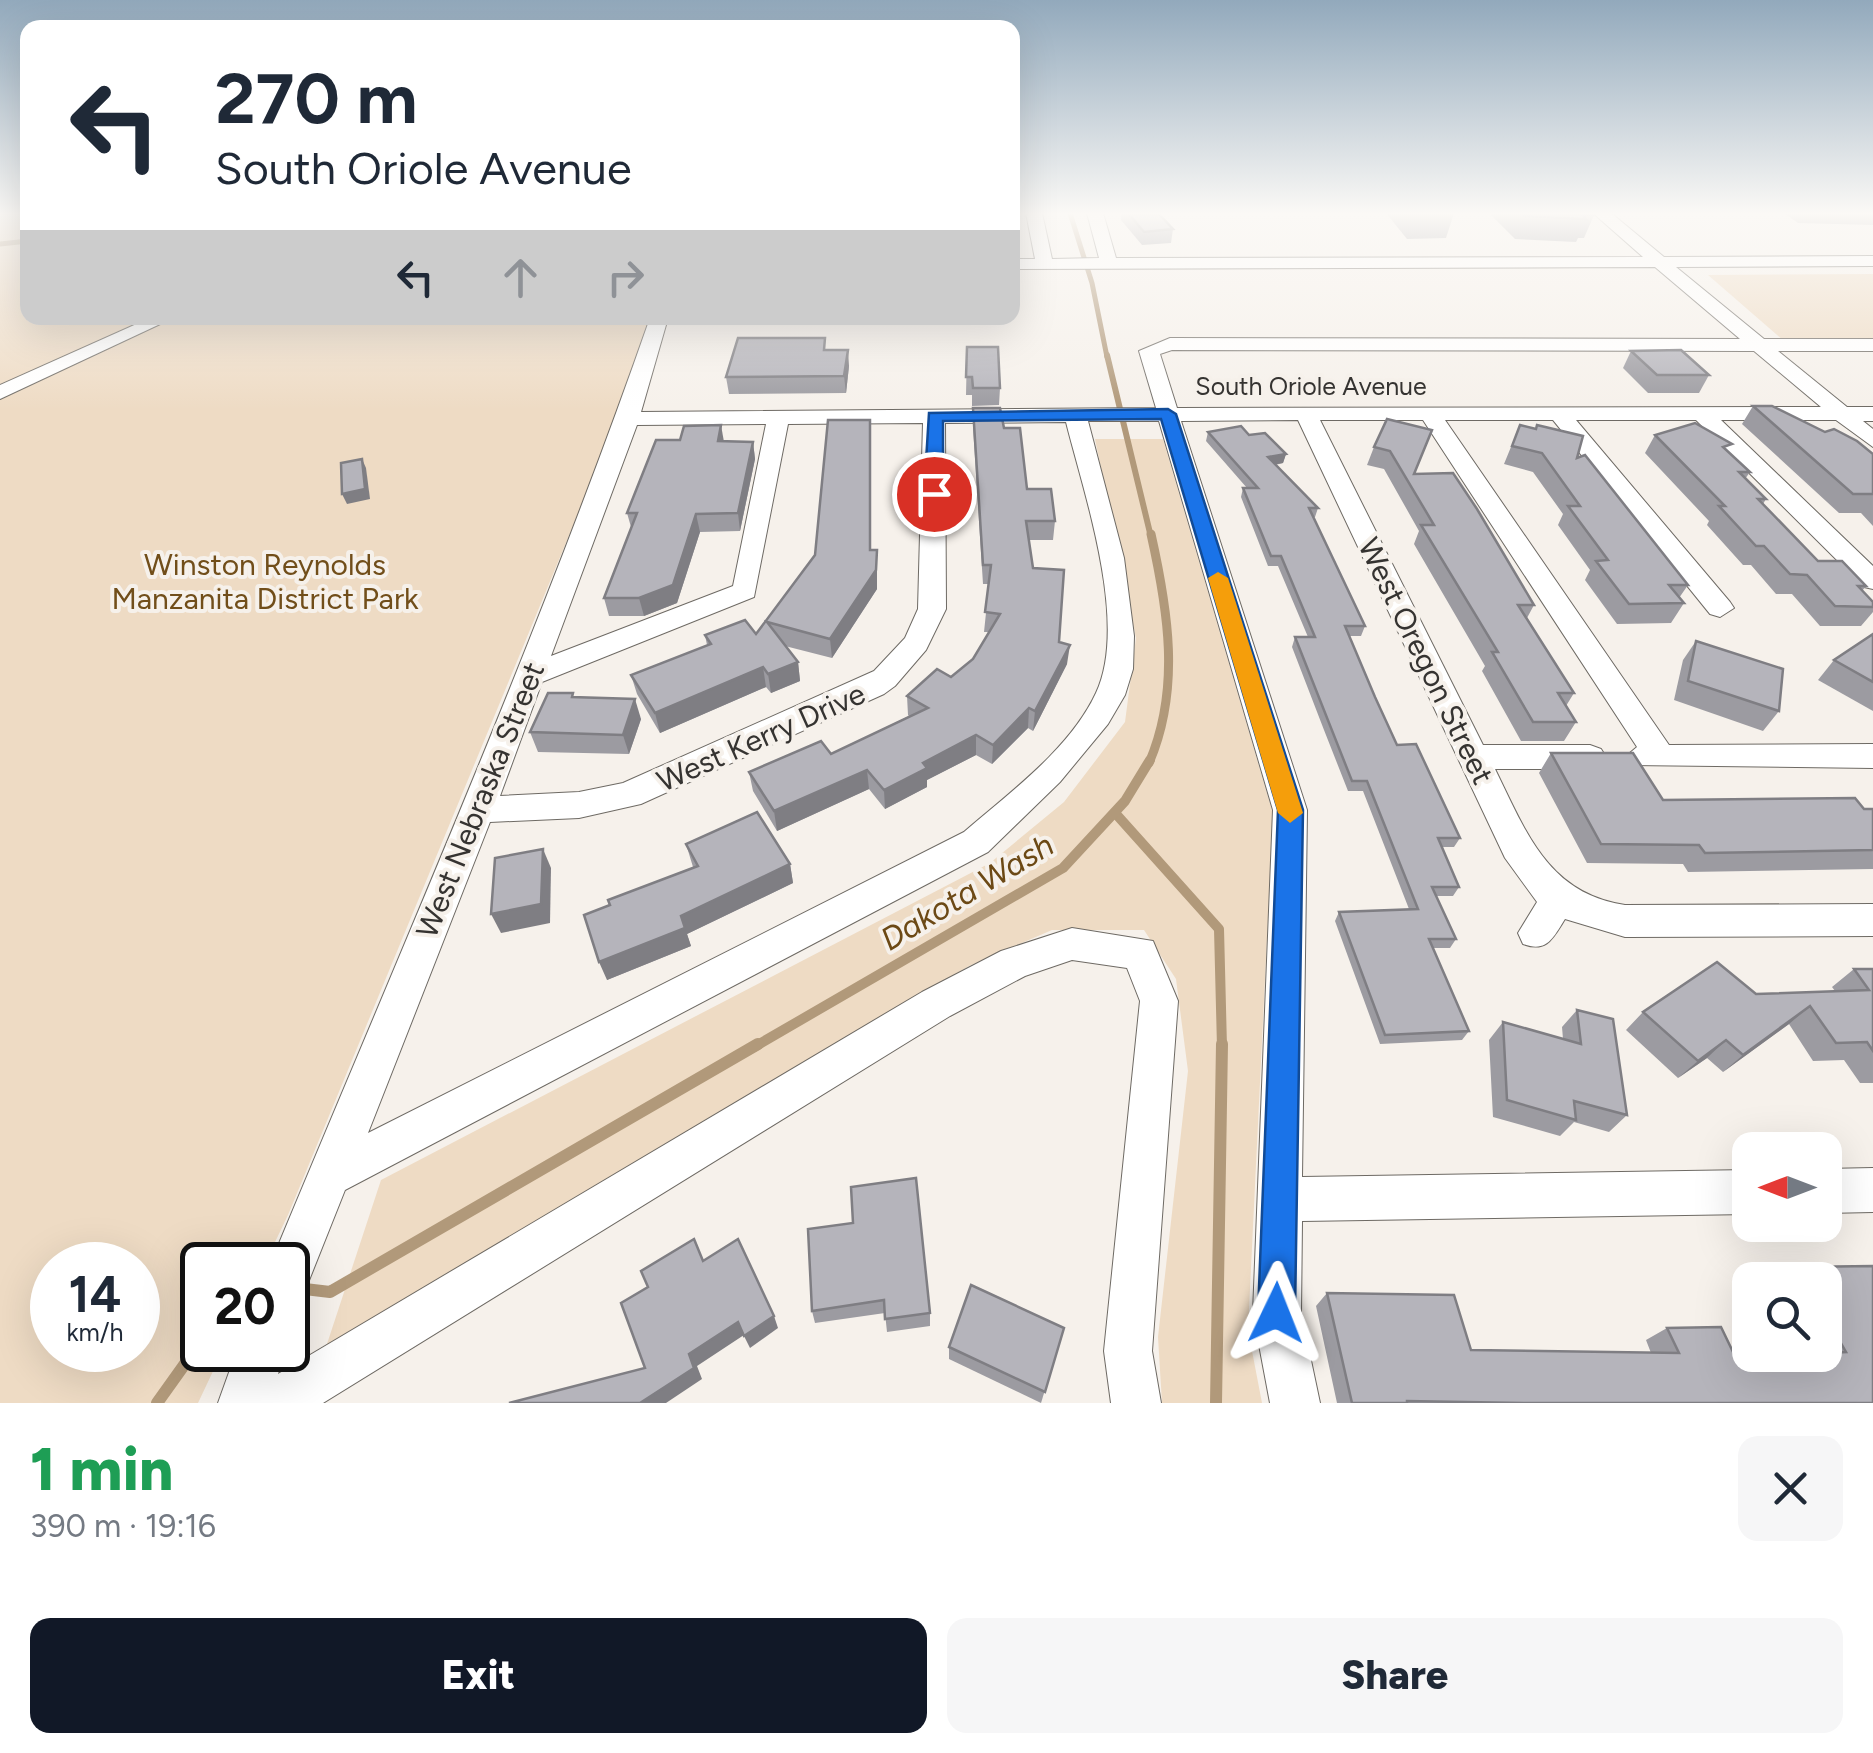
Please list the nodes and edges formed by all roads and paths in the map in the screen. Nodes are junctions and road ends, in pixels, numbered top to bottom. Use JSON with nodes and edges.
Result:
{"nodes":[{"id":1,"x":1682,"y":278,"type":"edge"},
{"id":2,"x":149,"y":325,"type":"edge"},
{"id":3,"x":657,"y":325,"type":"edge"},
{"id":4,"x":1761,"y":344,"type":"junction"},
{"id":5,"x":1873,"y":345,"type":"edge"},
{"id":6,"x":0,"y":393,"type":"edge"},
{"id":7,"x":1306,"y":412,"type":"junction"},
{"id":8,"x":1429,"y":413,"type":"junction"},
{"id":9,"x":1559,"y":413,"type":"junction"},
{"id":10,"x":1168,"y":414,"type":"junction"},
{"id":11,"x":1702,"y":414,"type":"junction"},
{"id":12,"x":1844,"y":414,"type":"junction"},
{"id":13,"x":1873,"y":414,"type":"edge"},
{"id":14,"x":934,"y":416,"type":"junction"},
{"id":15,"x":1076,"y":417,"type":"junction"},
{"id":16,"x":778,"y":418,"type":"junction"},
{"id":17,"x":628,"y":419,"type":"junction"},
{"id":18,"x":1873,"y":440,"type":"edge"},
{"id":19,"x":1873,"y":581,"type":"edge"},
{"id":20,"x":1720,"y":608,"type":"dead end"},
{"id":21,"x":529,"y":676,"type":"junction"},
{"id":22,"x":1873,"y":756,"type":"edge"},
{"id":23,"x":1473,"y":757,"type":"junction"},
{"id":24,"x":1660,"y":757,"type":"junction"},
{"id":25,"x":478,"y":810,"type":"junction"},
{"id":26,"x":1560,"y":900,"type":"junction"},
{"id":27,"x":1873,"y":920,"type":"edge"},
{"id":28,"x":1536,"y":932,"type":"dead end"},
{"id":29,"x":328,"y":1176,"type":"junction"},
{"id":30,"x":1873,"y":1190,"type":"edge"},
{"id":31,"x":1842,"y":1191,"type":"edge"},
{"id":32,"x":1732,"y":1192,"type":"edge"},
{"id":33,"x":1280,"y":1198,"type":"junction"},
{"id":34,"x":302,"y":1242,"type":"edge"},
{"id":35,"x":253,"y":1372,"type":"edge"},
{"id":36,"x":242,"y":1403,"type":"edge"},
{"id":37,"x":276,"y":1403,"type":"edge"},
{"id":38,"x":1136,"y":1403,"type":"edge"},
{"id":39,"x":1295,"y":1403,"type":"edge"}],
"edges":[{"from":1,"to":4,"type":"street"},
{"from":2,"to":6,"type":"street"},
{"from":3,"to":17,"type":"street","name":"West Nebraska Street"},
{"from":4,"to":5,"type":"street"},
{"from":4,"to":10,"type":"street"},
{"from":4,"to":12,"type":"street"},
{"from":7,"to":8,"type":"street","name":"South Oriole Avenue"},
{"from":7,"to":10,"type":"street","name":"South Oriole Avenue"},
{"from":7,"to":23,"type":"street","name":"West Oregon Street"},
{"from":8,"to":9,"type":"street","name":"South Oriole Avenue"},
{"from":8,"to":24,"type":"street"},
{"from":9,"to":11,"type":"street","name":"South Oriole Avenue"},
{"from":9,"to":20,"type":"street"},
{"from":10,"to":15,"type":"street","name":"South Oriole Avenue"},
{"from":10,"to":33,"type":"street"},
{"from":11,"to":12,"type":"street","name":"South Oriole Avenue"},
{"from":11,"to":19,"type":"street"},
{"from":12,"to":13,"type":"street","name":"South Oriole Avenue"},
{"from":12,"to":18,"type":"street"},
{"from":14,"to":15,"type":"street","name":"South Oriole Avenue"},
{"from":14,"to":16,"type":"street","name":"South Oriole Avenue"},
{"from":14,"to":25,"type":"street","name":"West Kerry Drive"},
{"from":15,"to":29,"type":"street"},
{"from":16,"to":17,"type":"street","name":"South Oriole Avenue"},
{"from":16,"to":21,"type":"street"},
{"from":17,"to":21,"type":"street","name":"West Nebraska Street"},
{"from":21,"to":25,"type":"street","name":"West Nebraska Street"},
{"from":22,"to":24,"type":"street"},
{"from":23,"to":24,"type":"street"},
{"from":23,"to":26,"type":"street","name":"West Oregon Street"},
{"from":25,"to":29,"type":"street","name":"West Nebraska Street"},
{"from":26,"to":27,"type":"street"},
{"from":26,"to":28,"type":"street"},
{"from":29,"to":34,"type":"street","name":"West Nebraska Street"},
{"from":30,"to":31,"type":"street"},
{"from":32,"to":33,"type":"street"},
{"from":33,"to":39,"type":"street"},
{"from":35,"to":36,"type":"street"},
{"from":37,"to":38,"type":"street"}]}
